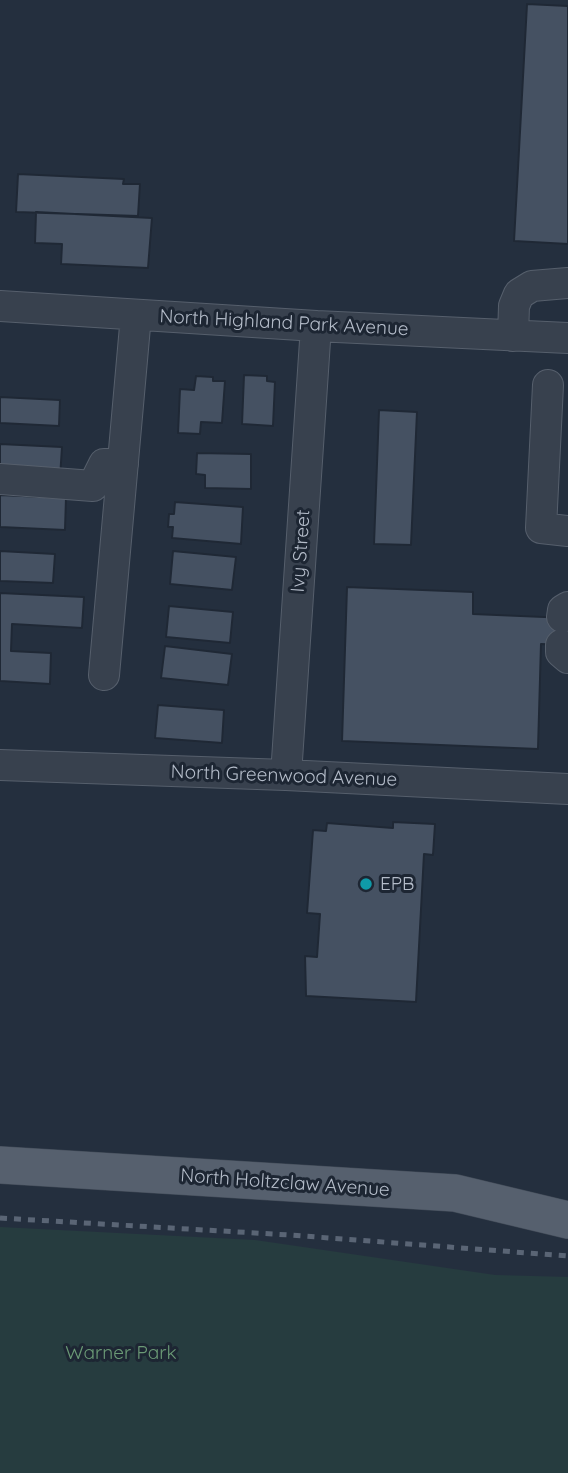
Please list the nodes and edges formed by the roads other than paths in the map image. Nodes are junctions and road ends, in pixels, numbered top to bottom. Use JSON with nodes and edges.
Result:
{"nodes":[{"id":1,"x":568,"y":283,"type":"edge"},
{"id":2,"x":0,"y":306,"type":"edge"},
{"id":3,"x":136,"y":315,"type":"junction"},
{"id":4,"x":316,"y":327,"type":"junction"},
{"id":5,"x":513,"y":336,"type":"junction"},
{"id":6,"x":568,"y":338,"type":"edge"},
{"id":7,"x":548,"y":385,"type":"dead end"},
{"id":8,"x":123,"y":464,"type":"junction"},
{"id":9,"x":0,"y":479,"type":"edge"},
{"id":10,"x":568,"y":531,"type":"edge"},
{"id":11,"x":104,"y":675,"type":"dead end"},
{"id":12,"x":0,"y":765,"type":"edge"},
{"id":13,"x":286,"y":775,"type":"junction"},
{"id":14,"x":568,"y":789,"type":"edge"},
{"id":15,"x":0,"y":1165,"type":"edge"},
{"id":16,"x":568,"y":1220,"type":"edge"}],
"edges":[{"from":1,"to":5,"type":"street"},
{"from":2,"to":3,"type":"street","name":"North Highland Park Avenue"},
{"from":3,"to":4,"type":"street","name":"North Highland Park Avenue"},
{"from":3,"to":8,"type":"street"},
{"from":4,"to":5,"type":"street","name":"North Highland Park Avenue"},
{"from":4,"to":13,"type":"street","name":"Ivy Street"},
{"from":5,"to":6,"type":"street","name":"North Highland Park Avenue"},
{"from":7,"to":10,"type":"street"},
{"from":8,"to":9,"type":"street"},
{"from":8,"to":11,"type":"street"},
{"from":12,"to":13,"type":"street","name":"North Greenwood Avenue"},
{"from":13,"to":14,"type":"street","name":"North Greenwood Avenue"},
{"from":15,"to":16,"type":"main road","name":"North Holtzclaw Avenue"}]}
